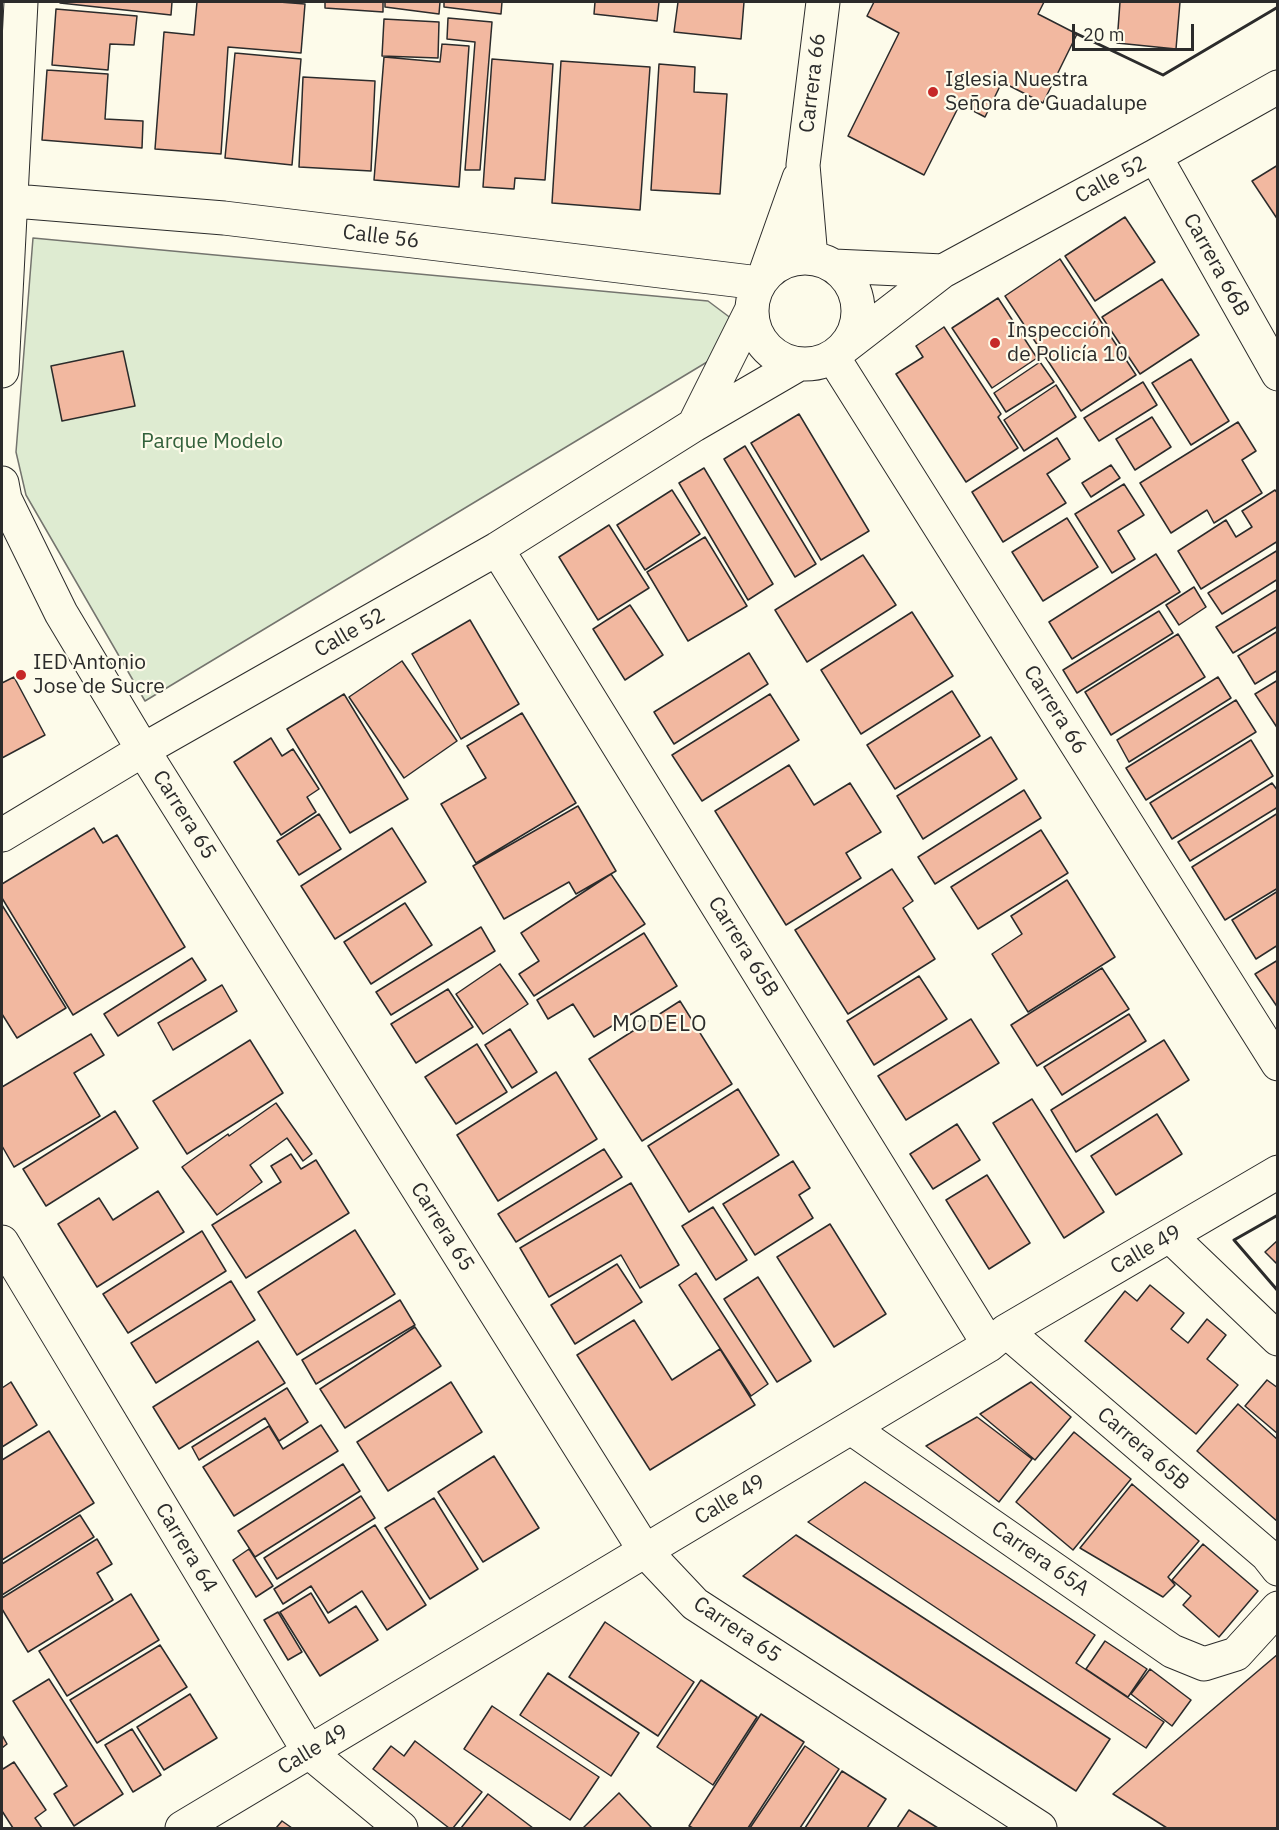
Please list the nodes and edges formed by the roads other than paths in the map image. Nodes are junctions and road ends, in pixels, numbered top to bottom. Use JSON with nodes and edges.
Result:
{"nodes":[{"id":1,"x":21,"y":2,"type":"edge"},
{"id":2,"x":823,"y":2,"type":"edge"},
{"id":3,"x":1278,"y":87,"type":"edge"},
{"id":4,"x":1155,"y":156,"type":"junction"},
{"id":5,"x":803,"y":165,"type":"junction"},
{"id":6,"x":6,"y":200,"type":"edge"},
{"id":7,"x":822,"y":262,"type":"junction"},
{"id":8,"x":943,"y":271,"type":"junction"},
{"id":9,"x":758,"y":290,"type":"junction"},
{"id":10,"x":837,"y":353,"type":"junction"},
{"id":11,"x":798,"y":364,"type":"junction"},
{"id":12,"x":2,"y":371,"type":"edge"},
{"id":13,"x":1278,"y":374,"type":"edge"},
{"id":14,"x":694,"y":425,"type":"junction"},
{"id":15,"x":3,"y":494,"type":"edge"},
{"id":16,"x":497,"y":549,"type":"junction"},
{"id":17,"x":143,"y":750,"type":"junction"},
{"id":18,"x":2,"y":835,"type":"edge"},
{"id":19,"x":1278,"y":1064,"type":"edge"},
{"id":20,"x":1278,"y":1172,"type":"edge"},
{"id":21,"x":1170,"y":1236,"type":"junction"},
{"id":22,"x":2,"y":1242,"type":"edge"},
{"id":23,"x":997,"y":1338,"type":"junction"},
{"id":24,"x":1278,"y":1339,"type":"edge"},
{"id":25,"x":851,"y":1428,"type":"junction"},
{"id":26,"x":645,"y":1551,"type":"junction"},
{"id":27,"x":1278,"y":1569,"type":"edge"},
{"id":28,"x":1278,"y":1608,"type":"edge"},
{"id":29,"x":309,"y":1752,"type":"junction"},
{"id":30,"x":182,"y":1828,"type":"edge"},
{"id":31,"x":401,"y":1828,"type":"edge"},
{"id":32,"x":1040,"y":1828,"type":"edge"}],
"edges":[{"from":1,"to":6,"type":"street"},
{"from":2,"to":5,"type":"street","name":"Carrera 66"},
{"from":3,"to":4,"type":"street","name":"Calle 52"},
{"from":4,"to":8,"type":"street","name":"Calle 52"},
{"from":4,"to":13,"type":"street","name":"Carrera 66B"},
{"from":5,"to":7,"type":"street","name":"Carrera 66"},
{"from":5,"to":9,"type":"street","name":"Carrera 66"},
{"from":6,"to":9,"type":"street","name":"Calle 56"},
{"from":6,"to":12,"type":"street"},
{"from":7,"to":8,"type":"street"},
{"from":7,"to":9,"type":"street"},
{"from":7,"to":10,"type":"street"},
{"from":8,"to":10,"type":"street","name":"Calle 52"},
{"from":9,"to":11,"type":"street"},
{"from":9,"to":14,"type":"street"},
{"from":10,"to":11,"type":"street","name":"Calle 52"},
{"from":10,"to":19,"type":"street","name":"Carrera 66"},
{"from":11,"to":14,"type":"street","name":"Calle 52"},
{"from":14,"to":16,"type":"street","name":"Calle 52"},
{"from":15,"to":17,"type":"street","name":"Carrera 65"},
{"from":16,"to":17,"type":"street","name":"Calle 52"},
{"from":16,"to":23,"type":"street","name":"Carrera 65B"},
{"from":17,"to":18,"type":"street","name":"Calle 52"},
{"from":17,"to":26,"type":"street","name":"Carrera 65"},
{"from":20,"to":21,"type":"street","name":"Calle 49"},
{"from":21,"to":23,"type":"street","name":"Calle 49"},
{"from":21,"to":24,"type":"street"},
{"from":22,"to":29,"type":"street","name":"Carrera 64"},
{"from":23,"to":25,"type":"street","name":"Calle 49"},
{"from":23,"to":27,"type":"street","name":"Carrera 65B"},
{"from":25,"to":26,"type":"street","name":"Calle 49"},
{"from":25,"to":28,"type":"street","name":"Carrera 65A"},
{"from":26,"to":29,"type":"street","name":"Calle 49"},
{"from":26,"to":32,"type":"street","name":"Carrera 65"},
{"from":29,"to":30,"type":"street","name":"Calle 49"},
{"from":29,"to":31,"type":"street","name":"Carrera 64"}]}
